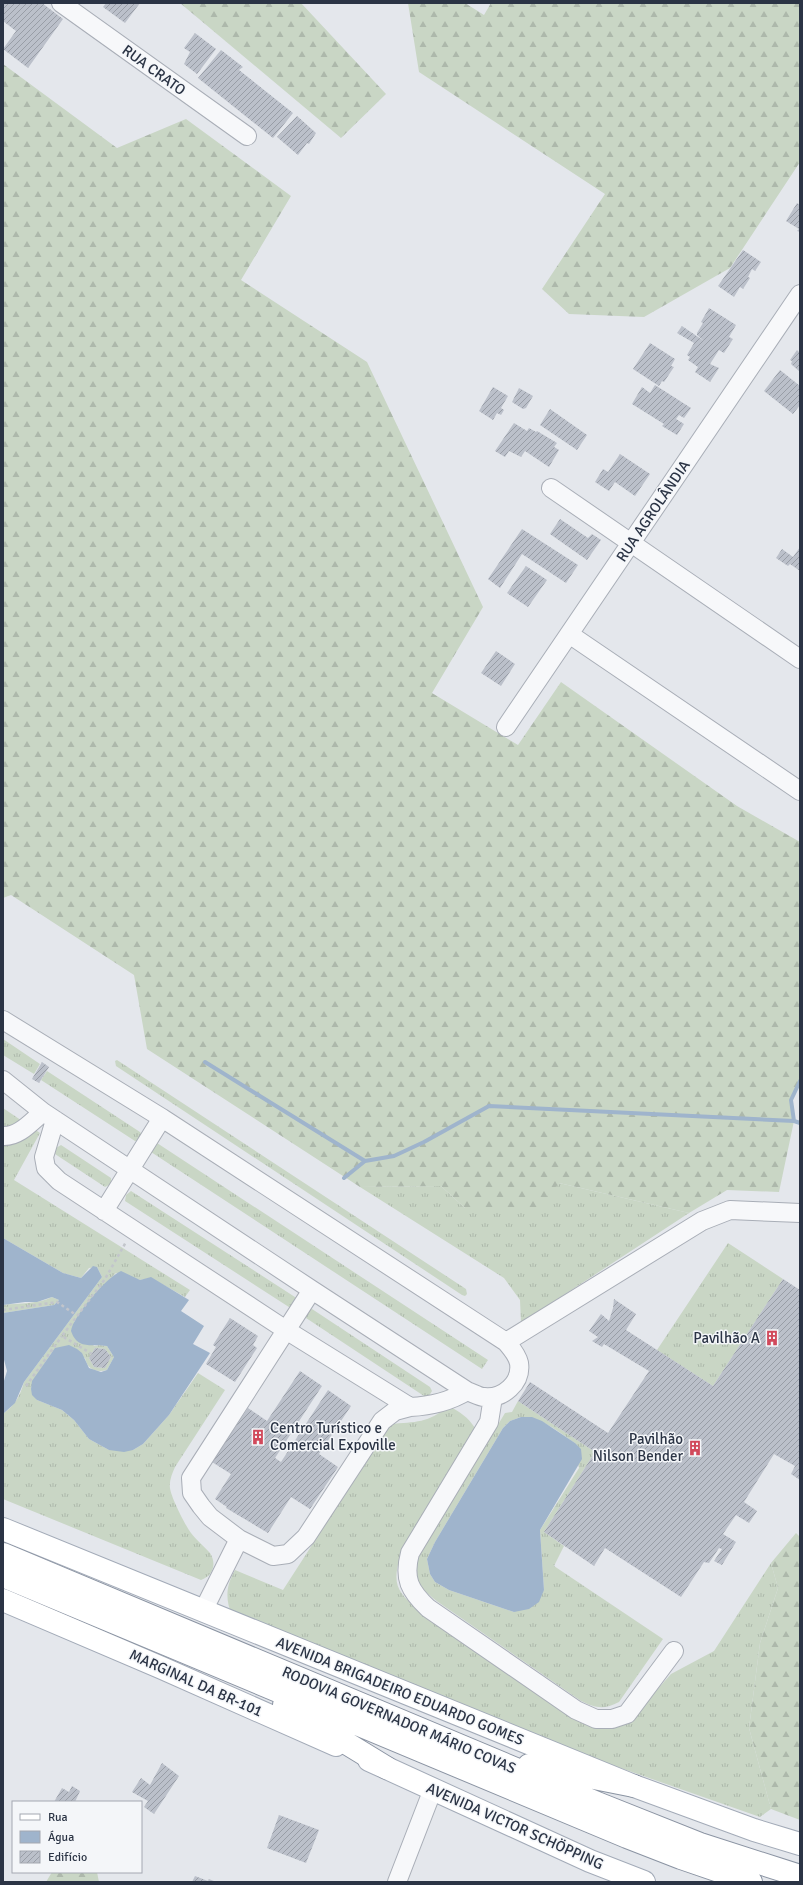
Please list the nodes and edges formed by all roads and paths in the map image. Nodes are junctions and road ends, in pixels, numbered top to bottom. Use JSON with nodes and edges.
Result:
{"nodes":[{"id":1,"x":61,"y":3,"type":"edge"},
{"id":2,"x":247,"y":136,"type":"dead end"},
{"id":3,"x":800,"y":294,"type":"edge"},
{"id":4,"x":551,"y":488,"type":"dead end"},
{"id":5,"x":631,"y":543,"type":"junction"},
{"id":6,"x":569,"y":634,"type":"junction"},
{"id":7,"x":800,"y":659,"type":"edge"},
{"id":8,"x":506,"y":727,"type":"dead end"},
{"id":9,"x":800,"y":791,"type":"edge"},
{"id":10,"x":3,"y":1020,"type":"edge"},
{"id":11,"x":3,"y":1080,"type":"edge"},
{"id":12,"x":49,"y":1116,"type":"junction"},
{"id":13,"x":162,"y":1118,"type":"junction"},
{"id":14,"x":3,"y":1136,"type":"edge"},
{"id":15,"x":130,"y":1169,"type":"junction"},
{"id":16,"x":104,"y":1211,"type":"junction"},
{"id":17,"x":800,"y":1213,"type":"edge"},
{"id":18,"x":133,"y":1230,"type":"junction"},
{"id":19,"x":312,"y":1290,"type":"junction"},
{"id":20,"x":3,"y":1310,"type":"edge"},
{"id":21,"x":76,"y":1315,"type":"junction"},
{"id":22,"x":286,"y":1330,"type":"junction"},
{"id":23,"x":62,"y":1336,"type":"junction"},
{"id":24,"x":506,"y":1342,"type":"junction"},
{"id":25,"x":92,"y":1354,"type":"dead end"},
{"id":26,"x":26,"y":1386,"type":"dead end"},
{"id":27,"x":467,"y":1390,"type":"junction"},
{"id":28,"x":493,"y":1397,"type":"junction"},
{"id":29,"x":410,"y":1406,"type":"junction"},
{"id":30,"x":3,"y":1529,"type":"edge"},
{"id":31,"x":238,"y":1539,"type":"junction"},
{"id":32,"x":3,"y":1554,"type":"edge"},
{"id":33,"x":3,"y":1576,"type":"edge"},
{"id":34,"x":3,"y":1600,"type":"edge"},
{"id":35,"x":203,"y":1611,"type":"junction"},
{"id":36,"x":674,"y":1651,"type":"dead end"},
{"id":37,"x":223,"y":1668,"type":"junction"},
{"id":38,"x":481,"y":1754,"type":"junction"},
{"id":39,"x":387,"y":1768,"type":"junction"},
{"id":40,"x":634,"y":1786,"type":"junction"},
{"id":41,"x":433,"y":1789,"type":"junction"},
{"id":42,"x":800,"y":1844,"type":"edge"},
{"id":43,"x":800,"y":1876,"type":"edge"},
{"id":44,"x":397,"y":1882,"type":"edge"},
{"id":45,"x":644,"y":1882,"type":"edge"},
{"id":46,"x":751,"y":1882,"type":"edge"}],
"edges":[{"from":1,"to":2,"type":"street","name":"RUA CRATO"},
{"from":3,"to":5,"type":"street","name":"RUA AGROLÂNDIA"},
{"from":4,"to":5,"type":"street"},
{"from":5,"to":6,"type":"street","name":"RUA AGROLÂNDIA"},
{"from":5,"to":7,"type":"street"},
{"from":6,"to":8,"type":"street","name":"RUA AGROLÂNDIA"},
{"from":6,"to":9,"type":"street"},
{"from":10,"to":13,"type":"street"},
{"from":11,"to":12,"type":"street"},
{"from":12,"to":14,"type":"street"},
{"from":12,"to":15,"type":"street"},
{"from":12,"to":16,"type":"street"},
{"from":13,"to":15,"type":"street"},
{"from":13,"to":24,"type":"street"},
{"from":15,"to":16,"type":"street"},
{"from":15,"to":19,"type":"street"},
{"from":16,"to":18,"type":"street"},
{"from":17,"to":24,"type":"street"},
{"from":18,"to":21,"type":"path"},
{"from":18,"to":22,"type":"street"},
{"from":19,"to":22,"type":"street"},
{"from":19,"to":27,"type":"street"},
{"from":20,"to":21,"type":"path"},
{"from":21,"to":23,"type":"path"},
{"from":22,"to":29,"type":"street"},
{"from":22,"to":31,"type":"street"},
{"from":23,"to":25,"type":"path"},
{"from":23,"to":26,"type":"path"},
{"from":24,"to":28,"type":"street"},
{"from":27,"to":28,"type":"street"},
{"from":27,"to":29,"type":"street"},
{"from":28,"to":36,"type":"street"},
{"from":29,"to":31,"type":"street"},
{"from":30,"to":35,"type":"main road","name":"AVENIDA BRIGADEIRO EDUARDO GOMES"},
{"from":31,"to":35,"type":"street"},
{"from":32,"to":38,"type":"main road","name":"RODOVIA GOVERNADOR MÁRIO COVAS"},
{"from":33,"to":37,"type":"main road","name":"RODOVIA GOVERNADOR MÁRIO COVAS"},
{"from":34,"to":39,"type":"main road","name":"MARGINAL DA BR-101"},
{"from":35,"to":40,"type":"main road","name":"AVENIDA BRIGADEIRO EDUARDO GOMES"},
{"from":37,"to":39,"type":"main road"},
{"from":37,"to":46,"type":"main road","name":"RODOVIA GOVERNADOR MÁRIO COVAS"},
{"from":38,"to":40,"type":"main road"},
{"from":38,"to":43,"type":"main road","name":"RODOVIA GOVERNADOR MÁRIO COVAS"},
{"from":39,"to":41,"type":"main road","name":"AVENIDA VICTOR SCHÖPPING"},
{"from":40,"to":42,"type":"main road","name":"AVENIDA BRIGADEIRO EDUARDO GOMES"},
{"from":41,"to":44,"type":"street"},
{"from":41,"to":45,"type":"main road","name":"AVENIDA VICTOR SCHÖPPING"}]}
